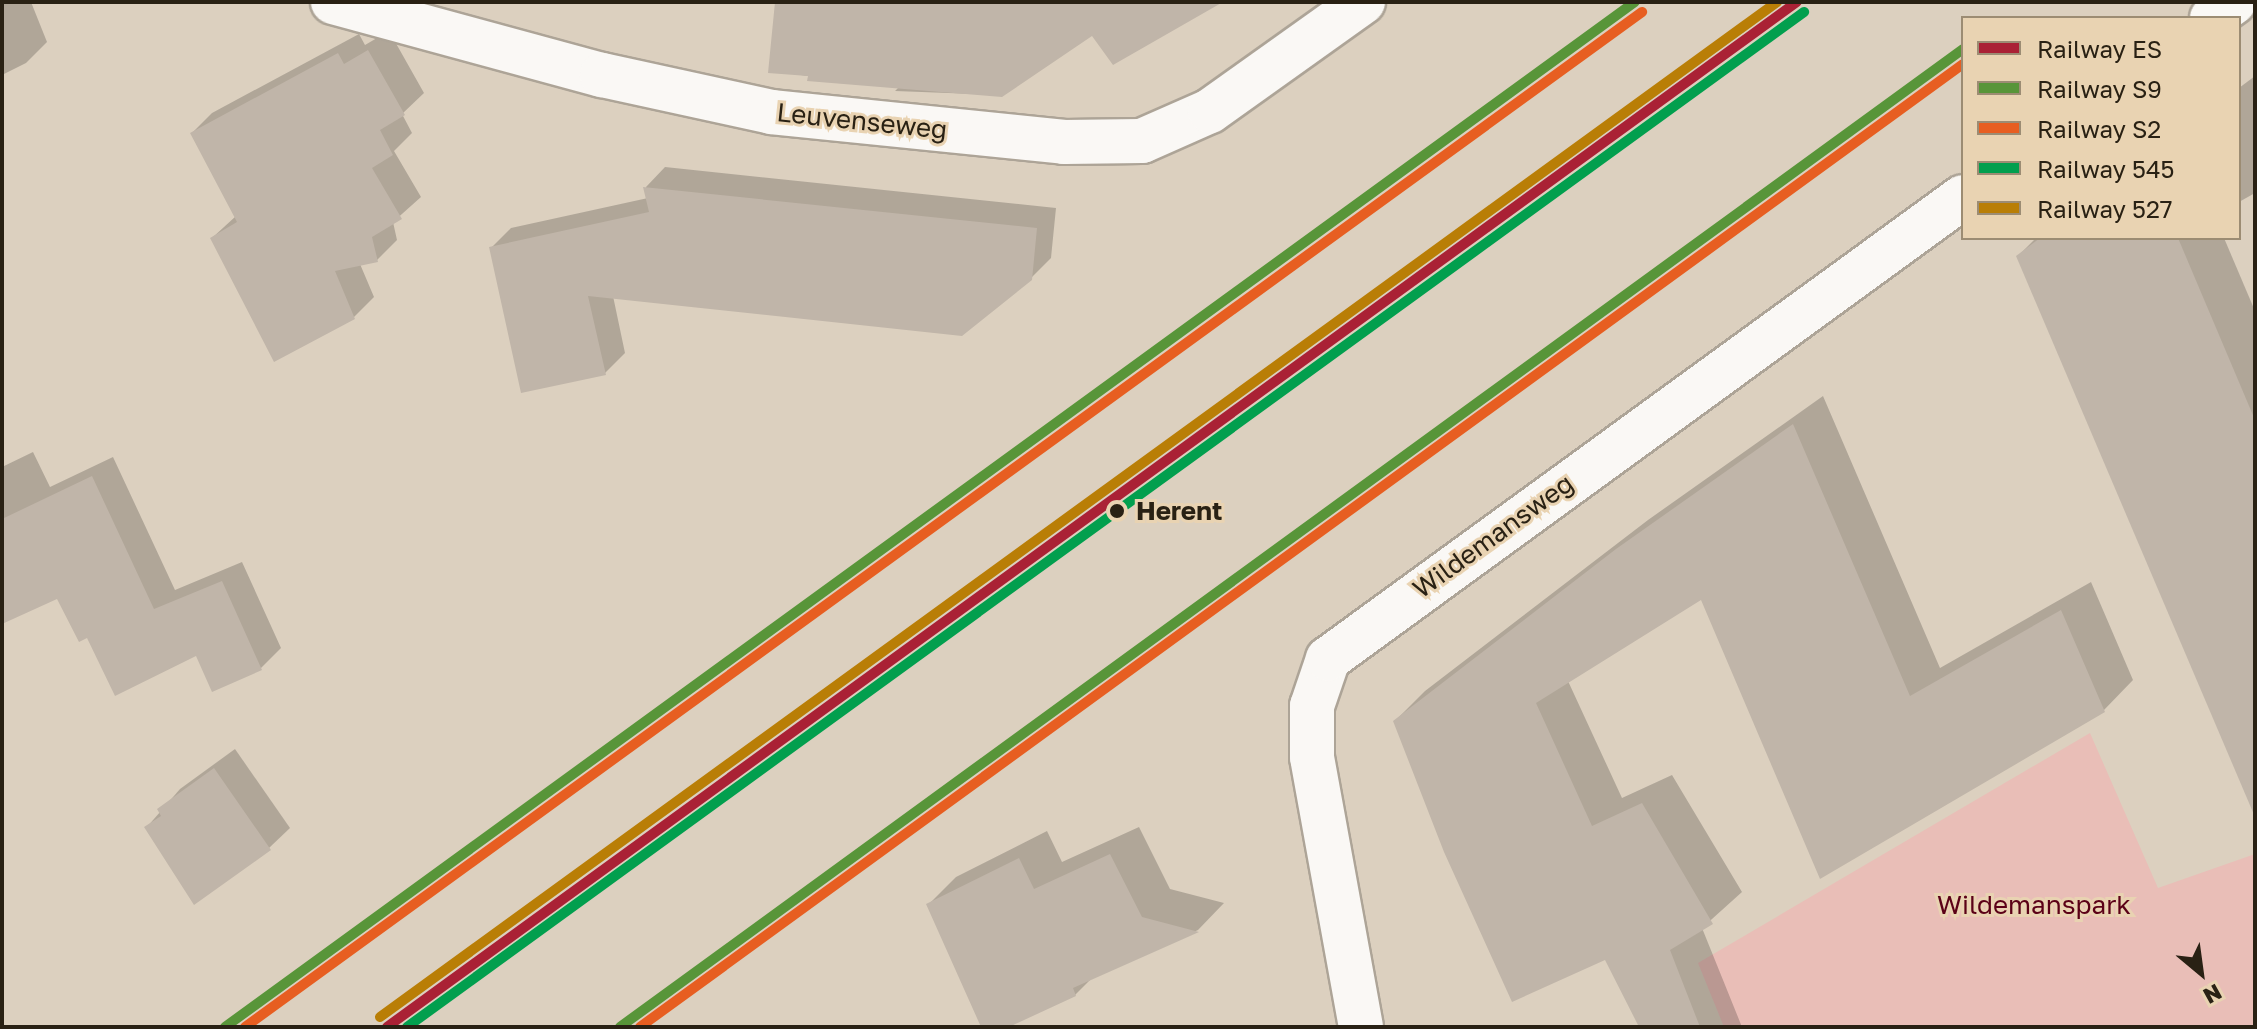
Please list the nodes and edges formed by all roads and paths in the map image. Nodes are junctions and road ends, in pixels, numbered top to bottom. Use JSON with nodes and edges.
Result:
{"nodes":[{"id":1,"x":333,"y":2,"type":"edge"},
{"id":2,"x":1363,"y":2,"type":"edge"},
{"id":3,"x":2234,"y":2,"type":"edge"},
{"id":4,"x":2215,"y":16,"type":"edge"},
{"id":5,"x":1961,"y":198,"type":"edge"},
{"id":6,"x":1361,"y":1027,"type":"edge"}],
"edges":[{"from":1,"to":2,"type":"street","name":"Leuvenseweg"},
{"from":3,"to":4,"type":"street"},
{"from":5,"to":6,"type":"street","name":"Wildemansweg"}]}
